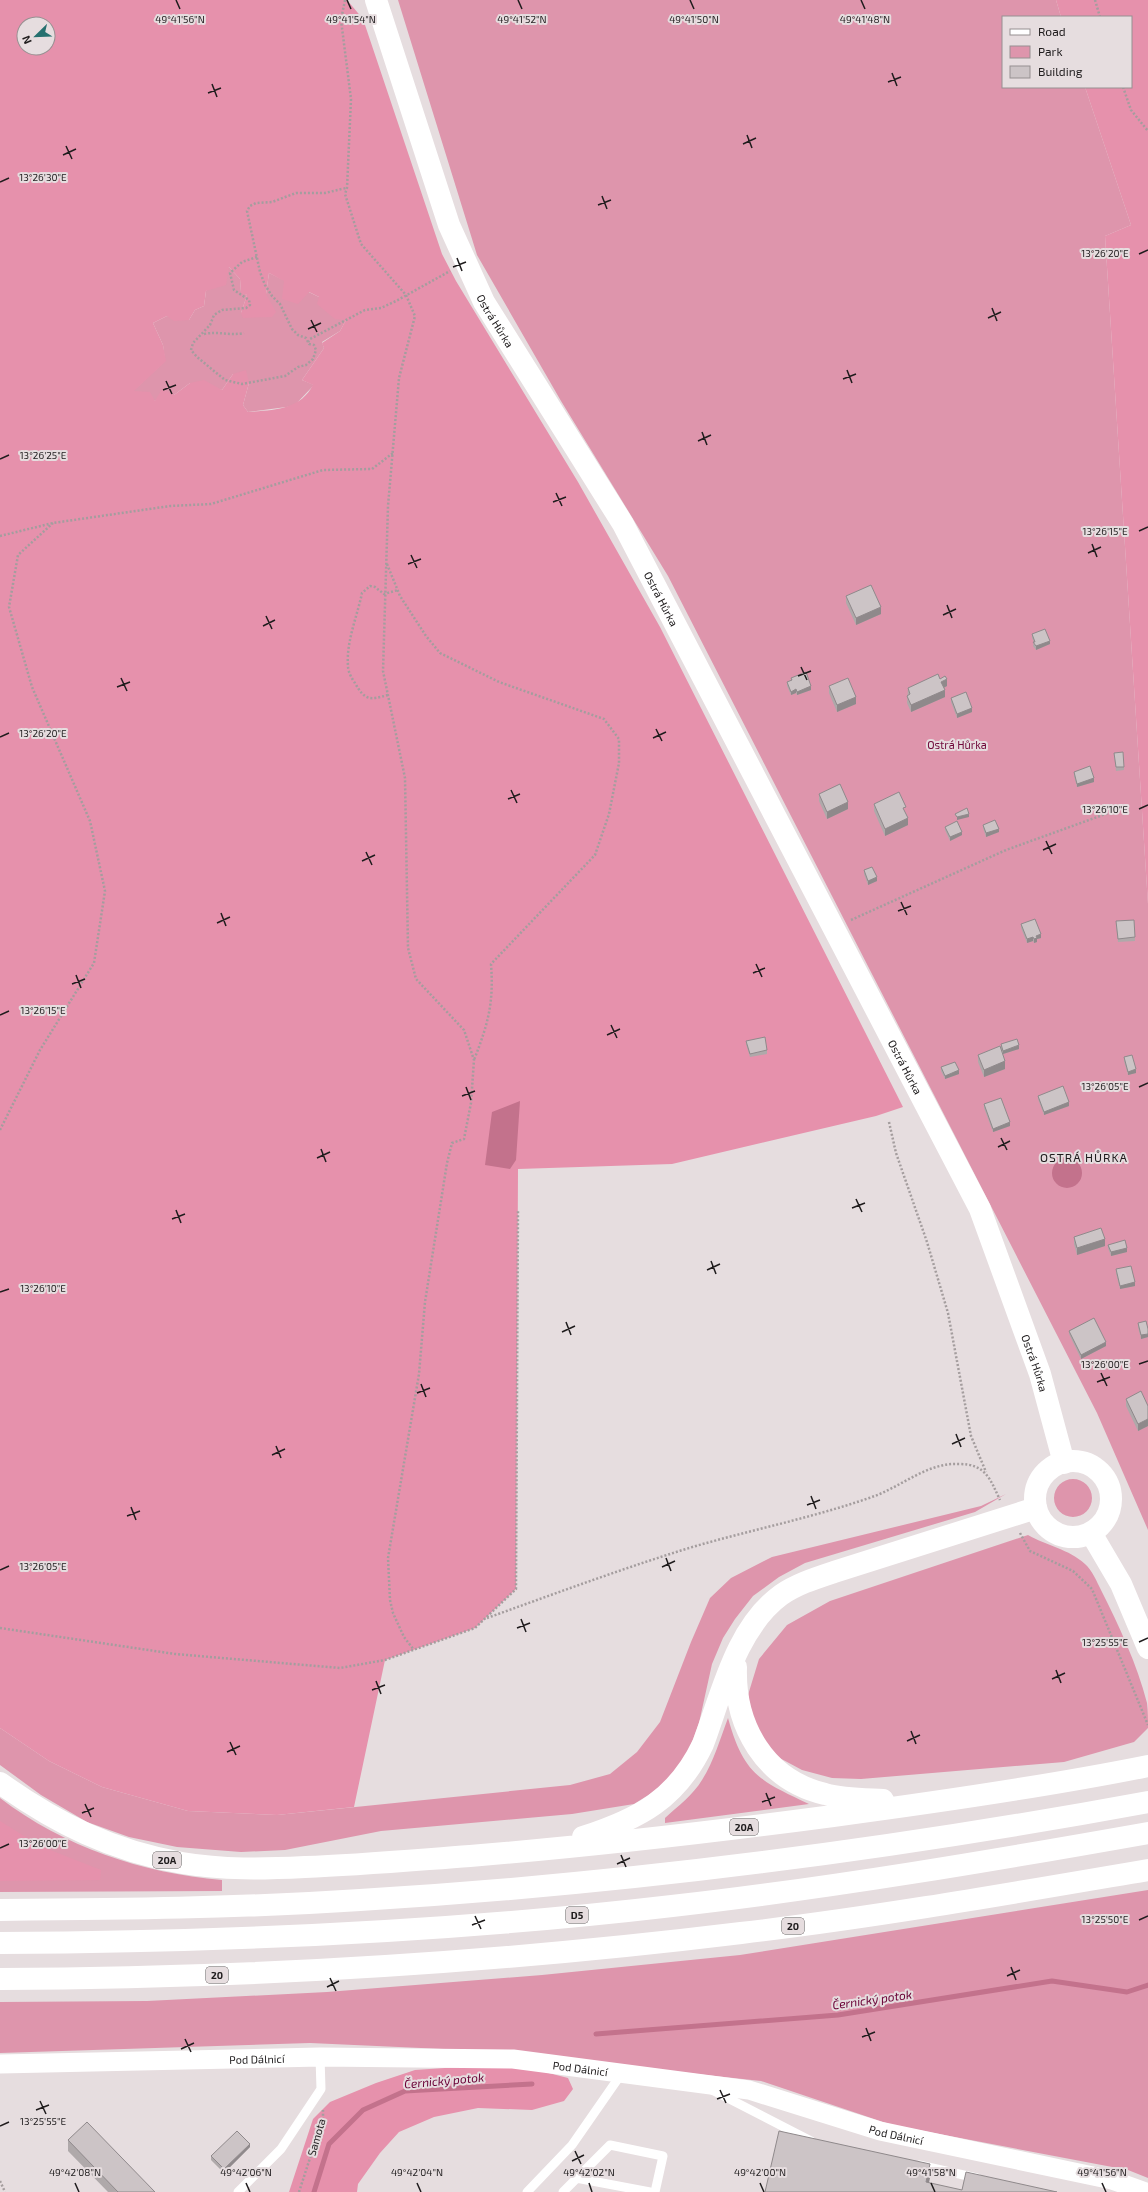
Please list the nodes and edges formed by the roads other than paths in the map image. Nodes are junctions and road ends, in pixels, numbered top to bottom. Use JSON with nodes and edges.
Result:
{"nodes":[{"id":1,"x":376,"y":0,"type":"edge"},
{"id":2,"x":1064,"y":1462,"type":"junction"},
{"id":3,"x":1036,"y":1508,"type":"junction"},
{"id":4,"x":1091,"y":1533,"type":"junction"},
{"id":5,"x":1148,"y":1648,"type":"edge"},
{"id":6,"x":739,"y":1649,"type":"junction"},
{"id":7,"x":1143,"y":1767,"type":"edge"},
{"id":8,"x":0,"y":1783,"type":"edge"},
{"id":9,"x":940,"y":1802,"type":"junction"},
{"id":10,"x":1147,"y":1802,"type":"edge"},
{"id":11,"x":1148,"y":1833,"type":"edge"},
{"id":12,"x":548,"y":1849,"type":"junction"},
{"id":13,"x":1148,"y":1870,"type":"edge"},
{"id":14,"x":0,"y":1910,"type":"edge"},
{"id":15,"x":0,"y":1943,"type":"edge"},
{"id":16,"x":0,"y":1979,"type":"edge"},
{"id":17,"x":320,"y":2057,"type":"junction"},
{"id":18,"x":0,"y":2064,"type":"edge"},
{"id":19,"x":622,"y":2073,"type":"junction"},
{"id":20,"x":700,"y":2084,"type":"junction"},
{"id":21,"x":818,"y":2143,"type":"edge"},
{"id":22,"x":910,"y":2163,"type":"edge"},
{"id":23,"x":576,"y":2178,"type":"junction"},
{"id":24,"x":987,"y":2180,"type":"edge"},
{"id":25,"x":238,"y":2192,"type":"edge"},
{"id":26,"x":527,"y":2192,"type":"edge"},
{"id":27,"x":563,"y":2192,"type":"edge"},
{"id":28,"x":650,"y":2192,"type":"edge"},
{"id":29,"x":655,"y":2192,"type":"edge"},
{"id":30,"x":1146,"y":2192,"type":"edge"}],
"edges":[{"from":1,"to":2,"type":"main road","name":"Ostrá Hůrka"},
{"from":2,"to":3,"type":"main road"},
{"from":2,"to":4,"type":"main road"},
{"from":3,"to":4,"type":"main road"},
{"from":3,"to":6,"type":"main road"},
{"from":4,"to":5,"type":"main road"},
{"from":6,"to":9,"type":"main road"},
{"from":6,"to":12,"type":"main road"},
{"from":7,"to":9,"type":"main road","number":"20A"},
{"from":8,"to":12,"type":"main road","number":"20A"},
{"from":9,"to":12,"type":"main road","number":"20A"},
{"from":10,"to":14,"type":"main road"},
{"from":11,"to":15,"type":"main road","number":"D5"},
{"from":13,"to":16,"type":"main road","number":"20"},
{"from":17,"to":18,"type":"street","name":"Pod Dálnicí"},
{"from":17,"to":19,"type":"street","name":"Pod Dálnicí"},
{"from":17,"to":25,"type":"lane"},
{"from":19,"to":20,"type":"street","name":"Pod Dálnicí"},
{"from":19,"to":26,"type":"lane"},
{"from":20,"to":21,"type":"lane"},
{"from":20,"to":30,"type":"street","name":"Pod Dálnicí"},
{"from":22,"to":24,"type":"lane"},
{"from":23,"to":27,"type":"lane"},
{"from":23,"to":28,"type":"lane"},
{"from":23,"to":29,"type":"lane"}]}
